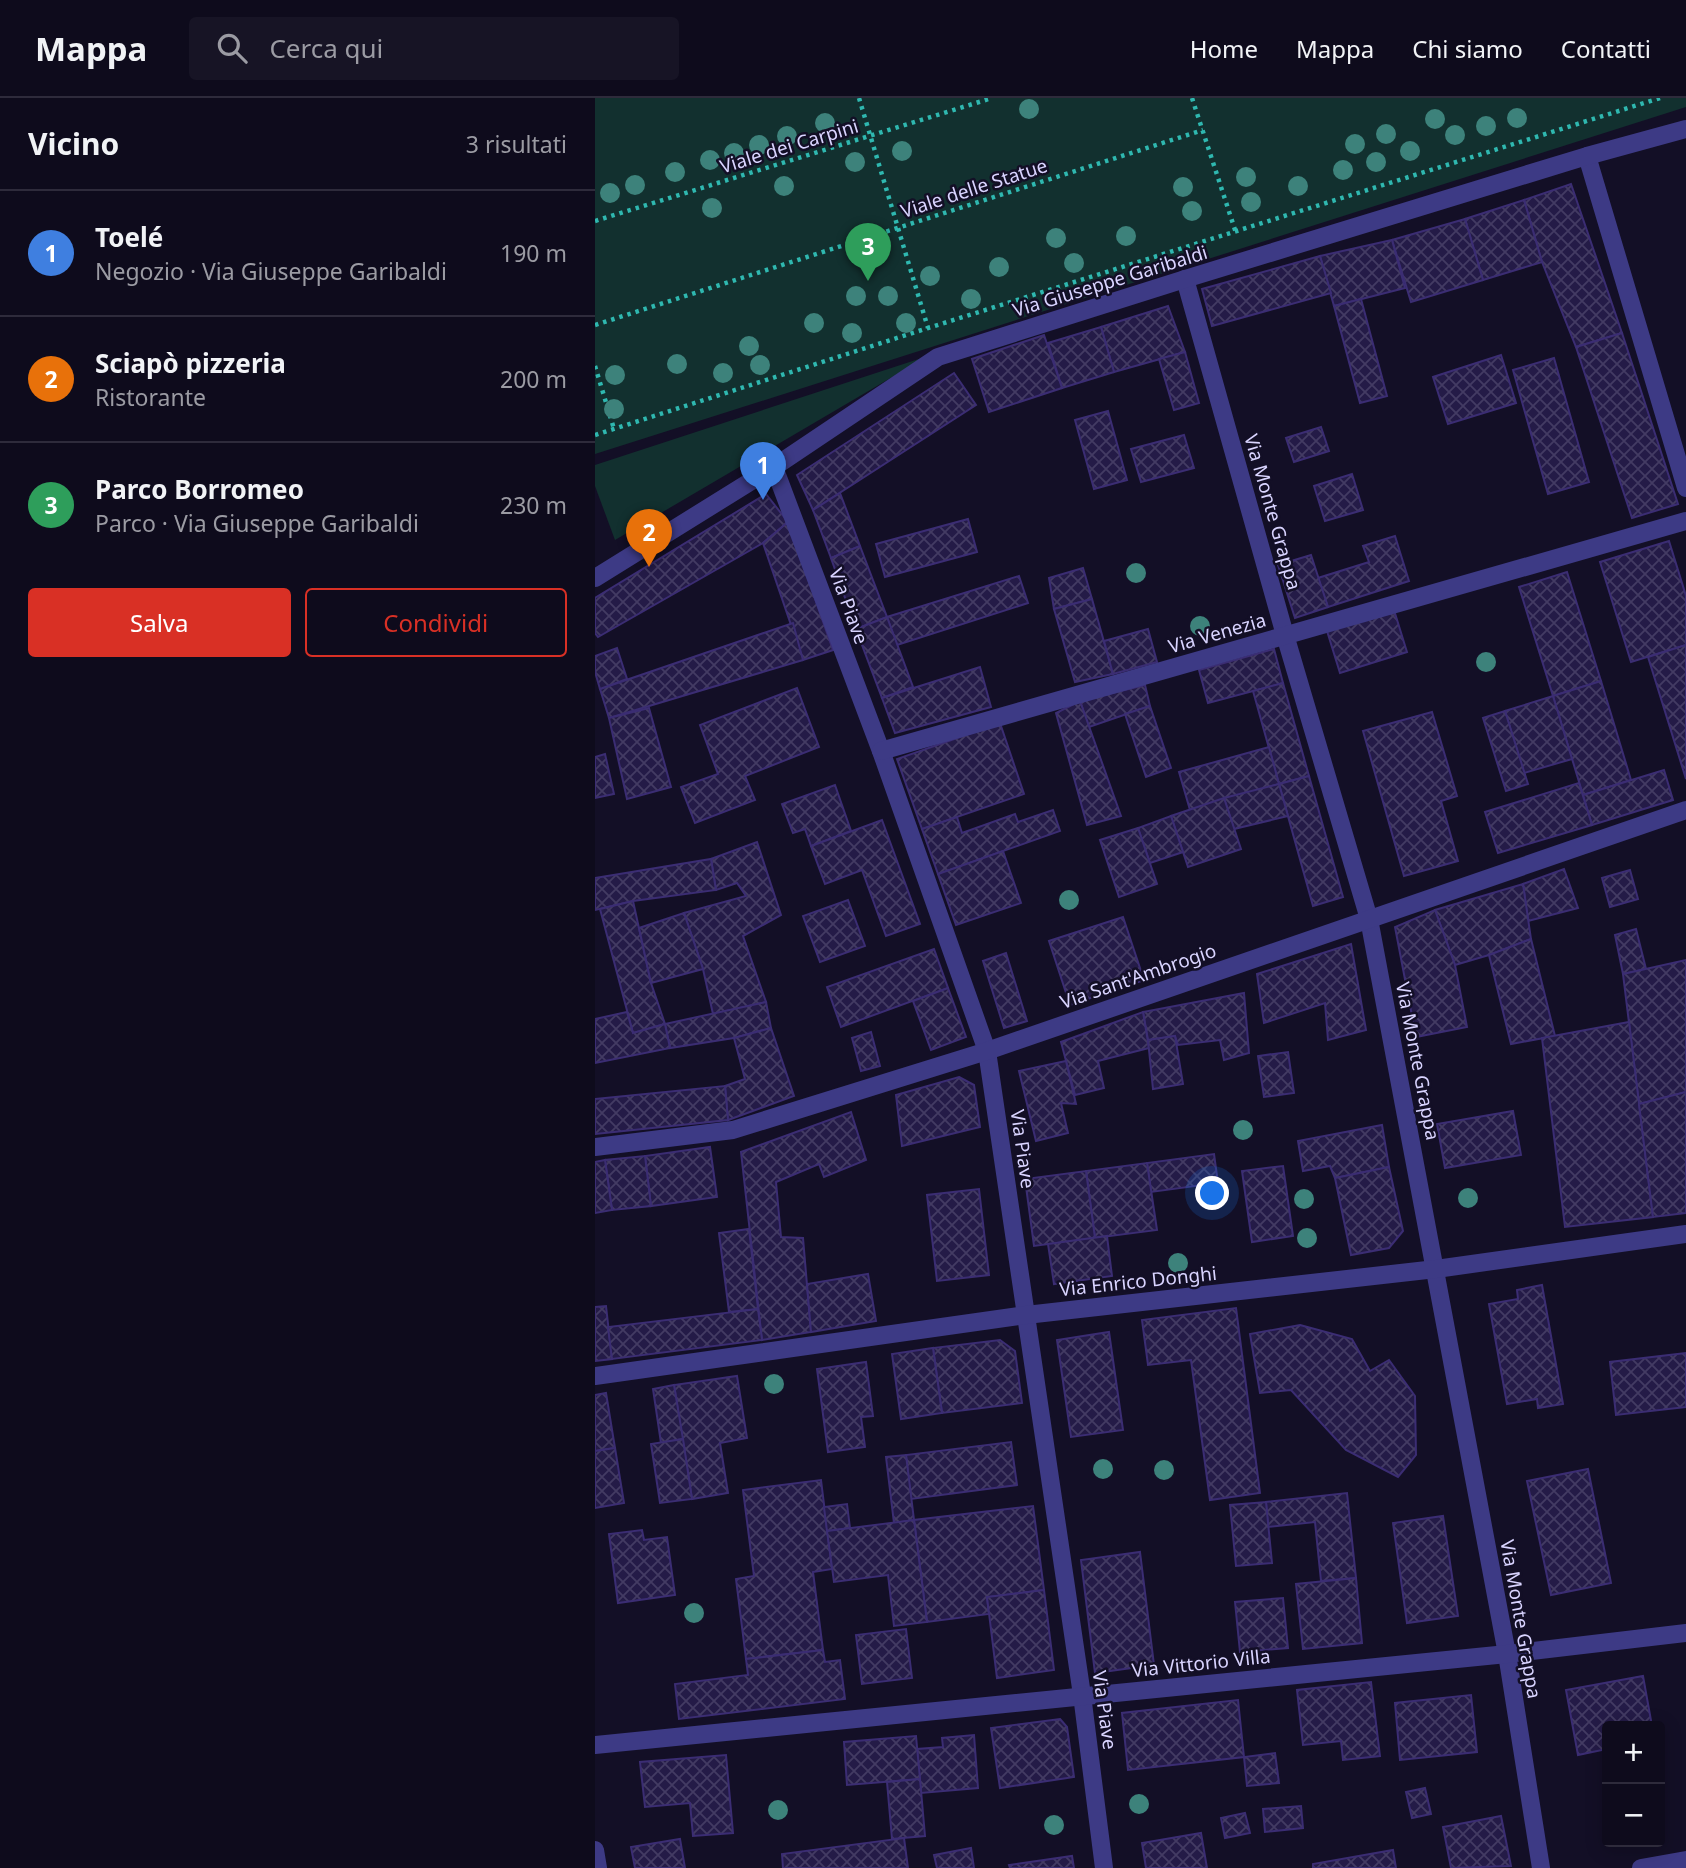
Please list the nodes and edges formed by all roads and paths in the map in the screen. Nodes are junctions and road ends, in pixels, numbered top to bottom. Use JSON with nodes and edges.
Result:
{"nodes":[{"id":1,"x":859,"y":98,"type":"edge"},
{"id":2,"x":992,"y":98,"type":"edge"},
{"id":3,"x":1192,"y":98,"type":"edge"},
{"id":4,"x":1660,"y":98,"type":"edge"},
{"id":5,"x":1686,"y":129,"type":"edge"},
{"id":6,"x":1203,"y":131,"type":"junction"},
{"id":7,"x":870,"y":136,"type":"junction"},
{"id":8,"x":1587,"y":156,"type":"junction"},
{"id":9,"x":595,"y":221,"type":"edge"},
{"id":10,"x":898,"y":227,"type":"junction"},
{"id":11,"x":1236,"y":233,"type":"junction"},
{"id":12,"x":1185,"y":279,"type":"junction"},
{"id":13,"x":595,"y":325,"type":"edge"},
{"id":14,"x":928,"y":328,"type":"junction"},
{"id":15,"x":595,"y":366,"type":"edge"},
{"id":16,"x":614,"y":429,"type":"junction"},
{"id":17,"x":595,"y":435,"type":"edge"},
{"id":18,"x":774,"y":467,"type":"junction"},
{"id":19,"x":1686,"y":488,"type":"edge"},
{"id":20,"x":1686,"y":521,"type":"edge"},
{"id":21,"x":595,"y":578,"type":"edge"},
{"id":22,"x":1285,"y":635,"type":"junction"},
{"id":23,"x":881,"y":751,"type":"junction"},
{"id":24,"x":1686,"y":810,"type":"edge"},
{"id":25,"x":1369,"y":919,"type":"junction"},
{"id":26,"x":987,"y":1051,"type":"junction"},
{"id":27,"x":595,"y":1147,"type":"edge"},
{"id":28,"x":1686,"y":1234,"type":"edge"},
{"id":29,"x":1436,"y":1269,"type":"junction"},
{"id":30,"x":1027,"y":1315,"type":"junction"},
{"id":31,"x":595,"y":1376,"type":"edge"},
{"id":32,"x":1686,"y":1633,"type":"edge"},
{"id":33,"x":1507,"y":1654,"type":"junction"},
{"id":34,"x":1082,"y":1695,"type":"junction"},
{"id":35,"x":595,"y":1745,"type":"edge"},
{"id":36,"x":595,"y":1850,"type":"edge"},
{"id":37,"x":1686,"y":1860,"type":"edge"},
{"id":38,"x":598,"y":1868,"type":"edge"},
{"id":39,"x":1104,"y":1868,"type":"edge"},
{"id":40,"x":1541,"y":1868,"type":"edge"},
{"id":41,"x":1641,"y":1868,"type":"edge"}],
"edges":[{"from":1,"to":7,"type":"path"},
{"from":2,"to":7,"type":"path","name":"Viale dei Carpini"},
{"from":3,"to":6,"type":"path"},
{"from":4,"to":11,"type":"path"},
{"from":5,"to":8,"type":"street","name":"Via Giuseppe Garibaldi"},
{"from":6,"to":10,"type":"path","name":"Viale delle Statue"},
{"from":6,"to":11,"type":"path"},
{"from":7,"to":9,"type":"path","name":"Viale dei Carpini"},
{"from":7,"to":10,"type":"path"},
{"from":8,"to":12,"type":"street","name":"Via Giuseppe Garibaldi"},
{"from":8,"to":19,"type":"street"},
{"from":10,"to":13,"type":"path","name":"Viale delle Statue"},
{"from":10,"to":14,"type":"path"},
{"from":11,"to":14,"type":"path"},
{"from":12,"to":18,"type":"street","name":"Via Giuseppe Garibaldi"},
{"from":12,"to":22,"type":"street","name":"Via Monte Grappa"},
{"from":14,"to":16,"type":"path"},
{"from":15,"to":16,"type":"path"},
{"from":16,"to":17,"type":"path"},
{"from":18,"to":21,"type":"street","name":"Via Giuseppe Garibaldi"},
{"from":18,"to":23,"type":"street","name":"Via Piave"},
{"from":20,"to":22,"type":"street","name":"Via Venezia"},
{"from":22,"to":23,"type":"street","name":"Via Venezia"},
{"from":22,"to":25,"type":"street","name":"Via Monte Grappa"},
{"from":23,"to":26,"type":"street","name":"Via Piave"},
{"from":24,"to":25,"type":"street","name":"Via Sant'Ambrogio"},
{"from":25,"to":26,"type":"street","name":"Via Sant'Ambrogio"},
{"from":25,"to":29,"type":"street","name":"Via Monte Grappa"},
{"from":26,"to":27,"type":"street","name":"Via Sant'Ambrogio"},
{"from":26,"to":30,"type":"street","name":"Via Piave"},
{"from":28,"to":29,"type":"street","name":"Via Enrico Donghi"},
{"from":29,"to":30,"type":"street","name":"Via Enrico Donghi"},
{"from":29,"to":33,"type":"street","name":"Via Monte Grappa"},
{"from":30,"to":31,"type":"street","name":"Via Enrico Donghi"},
{"from":30,"to":34,"type":"street","name":"Via Piave"},
{"from":32,"to":33,"type":"street","name":"Via Vittorio Villa"},
{"from":33,"to":34,"type":"street","name":"Via Vittorio Villa"},
{"from":33,"to":40,"type":"street","name":"Via Monte Grappa"},
{"from":34,"to":35,"type":"street","name":"Via Vittorio Villa"},
{"from":34,"to":39,"type":"street","name":"Via Piave"},
{"from":36,"to":38,"type":"street"},
{"from":37,"to":41,"type":"street"}]}
